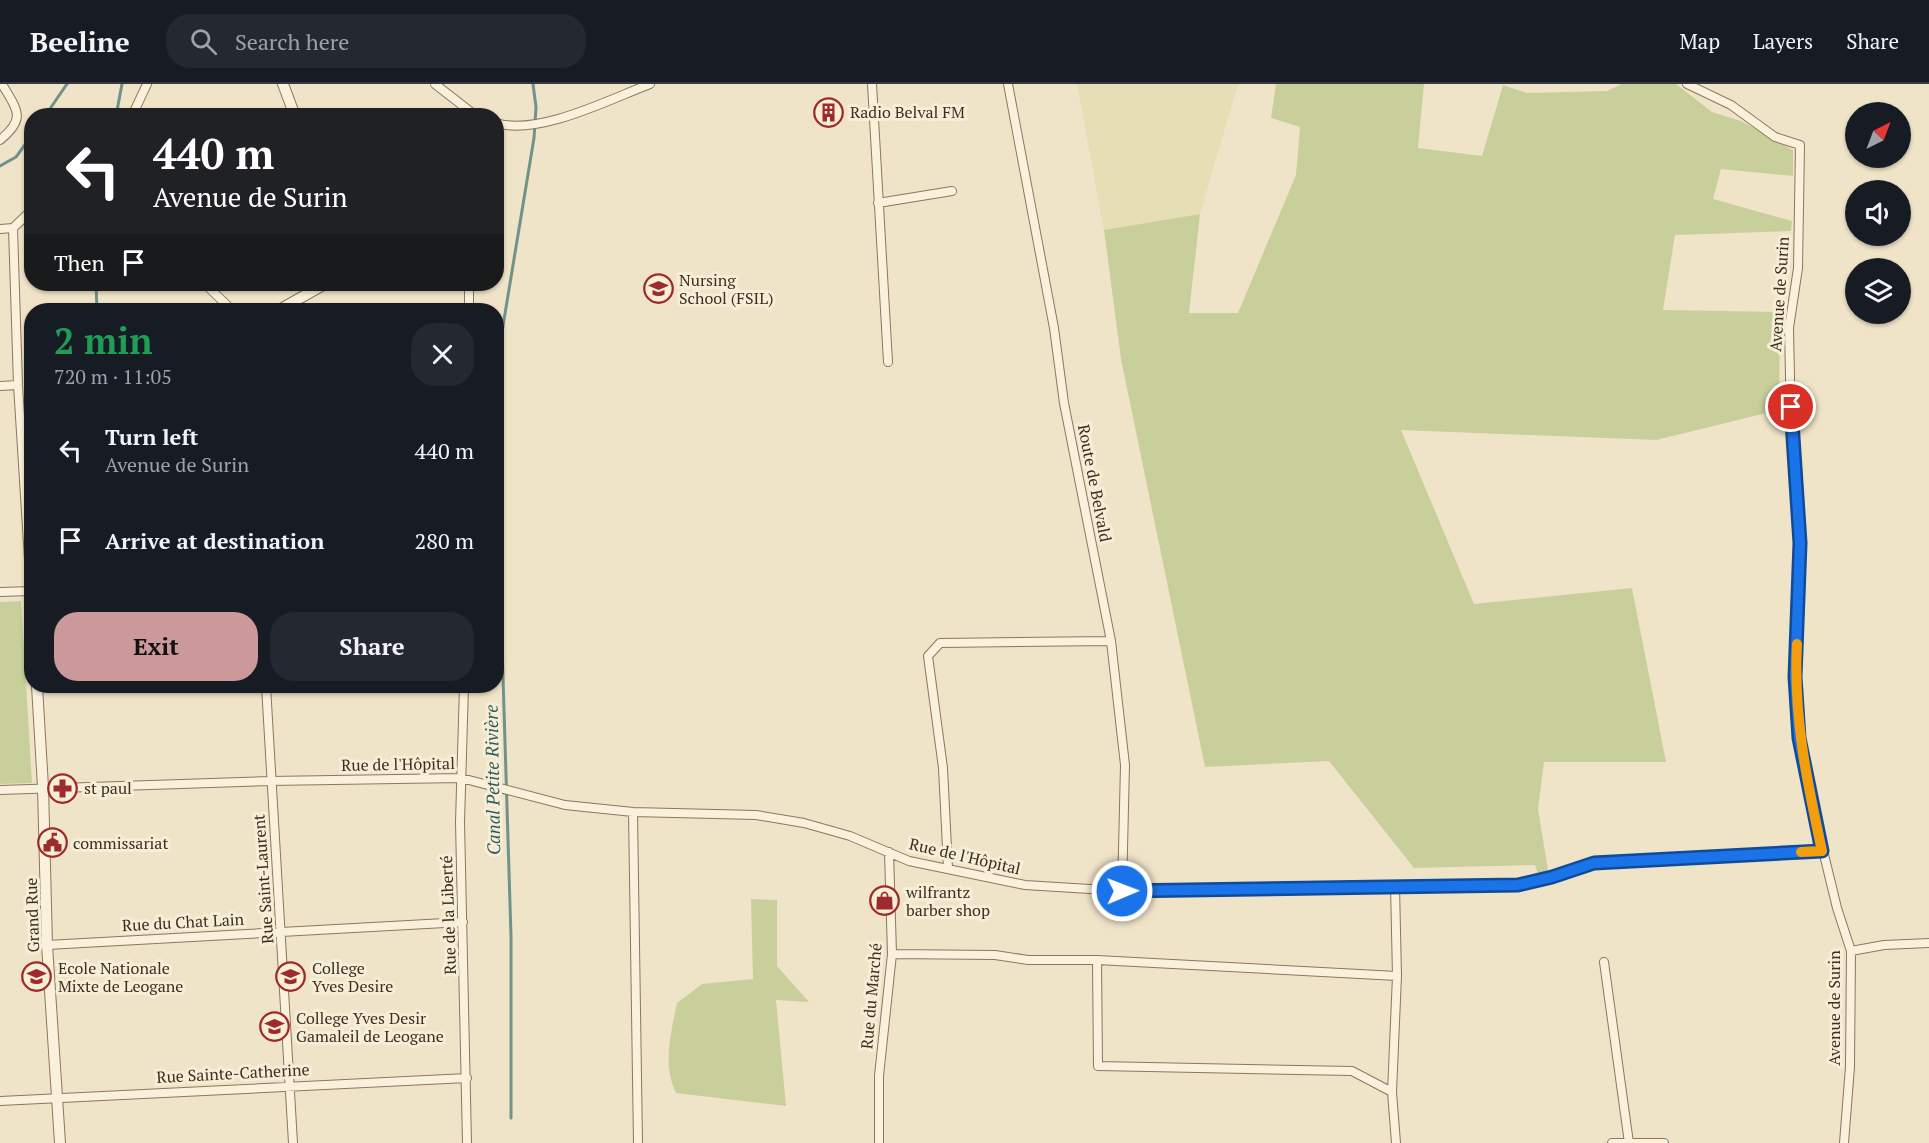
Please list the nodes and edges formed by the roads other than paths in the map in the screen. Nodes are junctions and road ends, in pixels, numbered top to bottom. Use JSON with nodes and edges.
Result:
{"nodes":[{"id":1,"x":2,"y":84,"type":"edge"},
{"id":2,"x":147,"y":84,"type":"edge"},
{"id":3,"x":283,"y":84,"type":"edge"},
{"id":4,"x":435,"y":84,"type":"edge"},
{"id":5,"x":650,"y":84,"type":"edge"},
{"id":6,"x":872,"y":84,"type":"edge"},
{"id":7,"x":1008,"y":84,"type":"edge"},
{"id":8,"x":1687,"y":84,"type":"edge"},
{"id":9,"x":136,"y":108,"type":"edge"},
{"id":10,"x":292,"y":108,"type":"edge"},
{"id":11,"x":466,"y":108,"type":"edge"},
{"id":12,"x":504,"y":124,"type":"edge"},
{"id":13,"x":0,"y":140,"type":"edge"},
{"id":14,"x":952,"y":191,"type":"dead end"},
{"id":15,"x":878,"y":203,"type":"junction"},
{"id":16,"x":24,"y":218,"type":"edge"},
{"id":17,"x":13,"y":228,"type":"junction"},
{"id":18,"x":0,"y":229,"type":"edge"},
{"id":19,"x":212,"y":291,"type":"edge"},
{"id":20,"x":313,"y":291,"type":"edge"},
{"id":21,"x":225,"y":303,"type":"edge"},
{"id":22,"x":291,"y":303,"type":"edge"},
{"id":23,"x":888,"y":362,"type":"dead end"},
{"id":24,"x":18,"y":385,"type":"junction"},
{"id":25,"x":0,"y":386,"type":"edge"},
{"id":26,"x":24,"y":481,"type":"edge"},
{"id":27,"x":0,"y":592,"type":"edge"},
{"id":28,"x":24,"y":592,"type":"edge"},
{"id":29,"x":1110,"y":641,"type":"junction"},
{"id":30,"x":37,"y":693,"type":"edge"},
{"id":31,"x":266,"y":693,"type":"edge"},
{"id":32,"x":464,"y":693,"type":"edge"},
{"id":33,"x":461,"y":778,"type":"junction"},
{"id":34,"x":270,"y":781,"type":"junction"},
{"id":35,"x":43,"y":787,"type":"junction"},
{"id":36,"x":0,"y":790,"type":"edge"},
{"id":37,"x":633,"y":812,"type":"junction"},
{"id":38,"x":1822,"y":851,"type":"junction"},
{"id":39,"x":889,"y":852,"type":"junction"},
{"id":40,"x":948,"y":868,"type":"junction"},
{"id":41,"x":1395,"y":886,"type":"junction"},
{"id":42,"x":1122,"y":891,"type":"junction"},
{"id":43,"x":463,"y":922,"type":"junction"},
{"id":44,"x":282,"y":932,"type":"junction"},
{"id":45,"x":1929,"y":943,"type":"edge"},
{"id":46,"x":47,"y":945,"type":"junction"},
{"id":47,"x":1851,"y":951,"type":"junction"},
{"id":48,"x":892,"y":954,"type":"junction"},
{"id":49,"x":1097,"y":960,"type":"junction"},
{"id":50,"x":1604,"y":962,"type":"dead end"},
{"id":51,"x":1397,"y":976,"type":"junction"},
{"id":52,"x":467,"y":1078,"type":"junction"},
{"id":53,"x":288,"y":1085,"type":"junction"},
{"id":54,"x":1392,"y":1092,"type":"junction"},
{"id":55,"x":58,"y":1098,"type":"junction"},
{"id":56,"x":0,"y":1101,"type":"edge"},
{"id":57,"x":60,"y":1143,"type":"edge"},
{"id":58,"x":293,"y":1143,"type":"edge"},
{"id":59,"x":467,"y":1143,"type":"edge"},
{"id":60,"x":638,"y":1143,"type":"edge"},
{"id":61,"x":879,"y":1143,"type":"edge"},
{"id":62,"x":1396,"y":1143,"type":"edge"},
{"id":63,"x":1612,"y":1143,"type":"edge"},
{"id":64,"x":1629,"y":1143,"type":"edge"},
{"id":65,"x":1664,"y":1143,"type":"edge"},
{"id":66,"x":1844,"y":1143,"type":"edge"}],
"edges":[{"from":1,"to":13,"type":"street"},
{"from":2,"to":9,"type":"street"},
{"from":3,"to":10,"type":"street"},
{"from":4,"to":11,"type":"street"},
{"from":5,"to":12,"type":"street"},
{"from":6,"to":15,"type":"street"},
{"from":7,"to":29,"type":"street","name":"Route de Belvald"},
{"from":8,"to":38,"type":"street","name":"Avenue de Surin"},
{"from":14,"to":15,"type":"street"},
{"from":15,"to":23,"type":"street"},
{"from":16,"to":17,"type":"street"},
{"from":17,"to":18,"type":"street"},
{"from":17,"to":24,"type":"street"},
{"from":19,"to":21,"type":"street"},
{"from":20,"to":22,"type":"street"},
{"from":24,"to":25,"type":"street"},
{"from":24,"to":26,"type":"street"},
{"from":27,"to":28,"type":"street"},
{"from":29,"to":40,"type":"street"},
{"from":29,"to":42,"type":"street","name":"Route de Belvald"},
{"from":30,"to":35,"type":"street","name":"Grand Rue"},
{"from":31,"to":34,"type":"street","name":"Rue Saint-Laurent"},
{"from":32,"to":33,"type":"street","name":"Rue de la Liberté"},
{"from":33,"to":34,"type":"street","name":"Rue de l'Hôpital"},
{"from":33,"to":37,"type":"street","name":"Rue de l'Hôpital"},
{"from":33,"to":43,"type":"street","name":"Rue de la Liberté"},
{"from":34,"to":35,"type":"street","name":"Rue de l'Hôpital"},
{"from":34,"to":44,"type":"street","name":"Rue Saint-Laurent"},
{"from":35,"to":36,"type":"street","name":"Rue de l'Hôpital"},
{"from":35,"to":46,"type":"street","name":"Grand Rue"},
{"from":37,"to":39,"type":"street","name":"Rue de l'Hôpital"},
{"from":37,"to":60,"type":"street"},
{"from":38,"to":41,"type":"street","name":"Rue de l'Hôpital"},
{"from":38,"to":47,"type":"street","name":"Avenue de Surin"},
{"from":39,"to":40,"type":"street","name":"Rue de l'Hôpital"},
{"from":39,"to":48,"type":"street","name":"Rue du Marché"},
{"from":40,"to":42,"type":"street","name":"Rue de l'Hôpital"},
{"from":41,"to":42,"type":"street","name":"Rue de l'Hôpital"},
{"from":41,"to":51,"type":"street"},
{"from":43,"to":44,"type":"street","name":"Rue du Chat Lain"},
{"from":43,"to":52,"type":"street","name":"Rue de la Liberté"},
{"from":44,"to":46,"type":"street","name":"Rue du Chat Lain"},
{"from":44,"to":53,"type":"street","name":"Rue Saint-Laurent"},
{"from":45,"to":47,"type":"street"},
{"from":46,"to":55,"type":"street","name":"Grand Rue"},
{"from":47,"to":66,"type":"street","name":"Avenue de Surin"},
{"from":48,"to":49,"type":"street"},
{"from":48,"to":61,"type":"street","name":"Rue du Marché"},
{"from":49,"to":51,"type":"street"},
{"from":49,"to":54,"type":"street"},
{"from":50,"to":64,"type":"street"},
{"from":51,"to":54,"type":"street"},
{"from":52,"to":53,"type":"street","name":"Rue Sainte-Catherine"},
{"from":52,"to":59,"type":"street","name":"Rue de la Liberté"},
{"from":53,"to":55,"type":"street","name":"Rue Sainte-Catherine"},
{"from":53,"to":58,"type":"street","name":"Rue Saint-Laurent"},
{"from":54,"to":62,"type":"street"},
{"from":55,"to":56,"type":"street","name":"Rue Sainte-Catherine"},
{"from":55,"to":57,"type":"street","name":"Grand Rue"},
{"from":63,"to":64,"type":"street"},
{"from":64,"to":65,"type":"street"}]}
